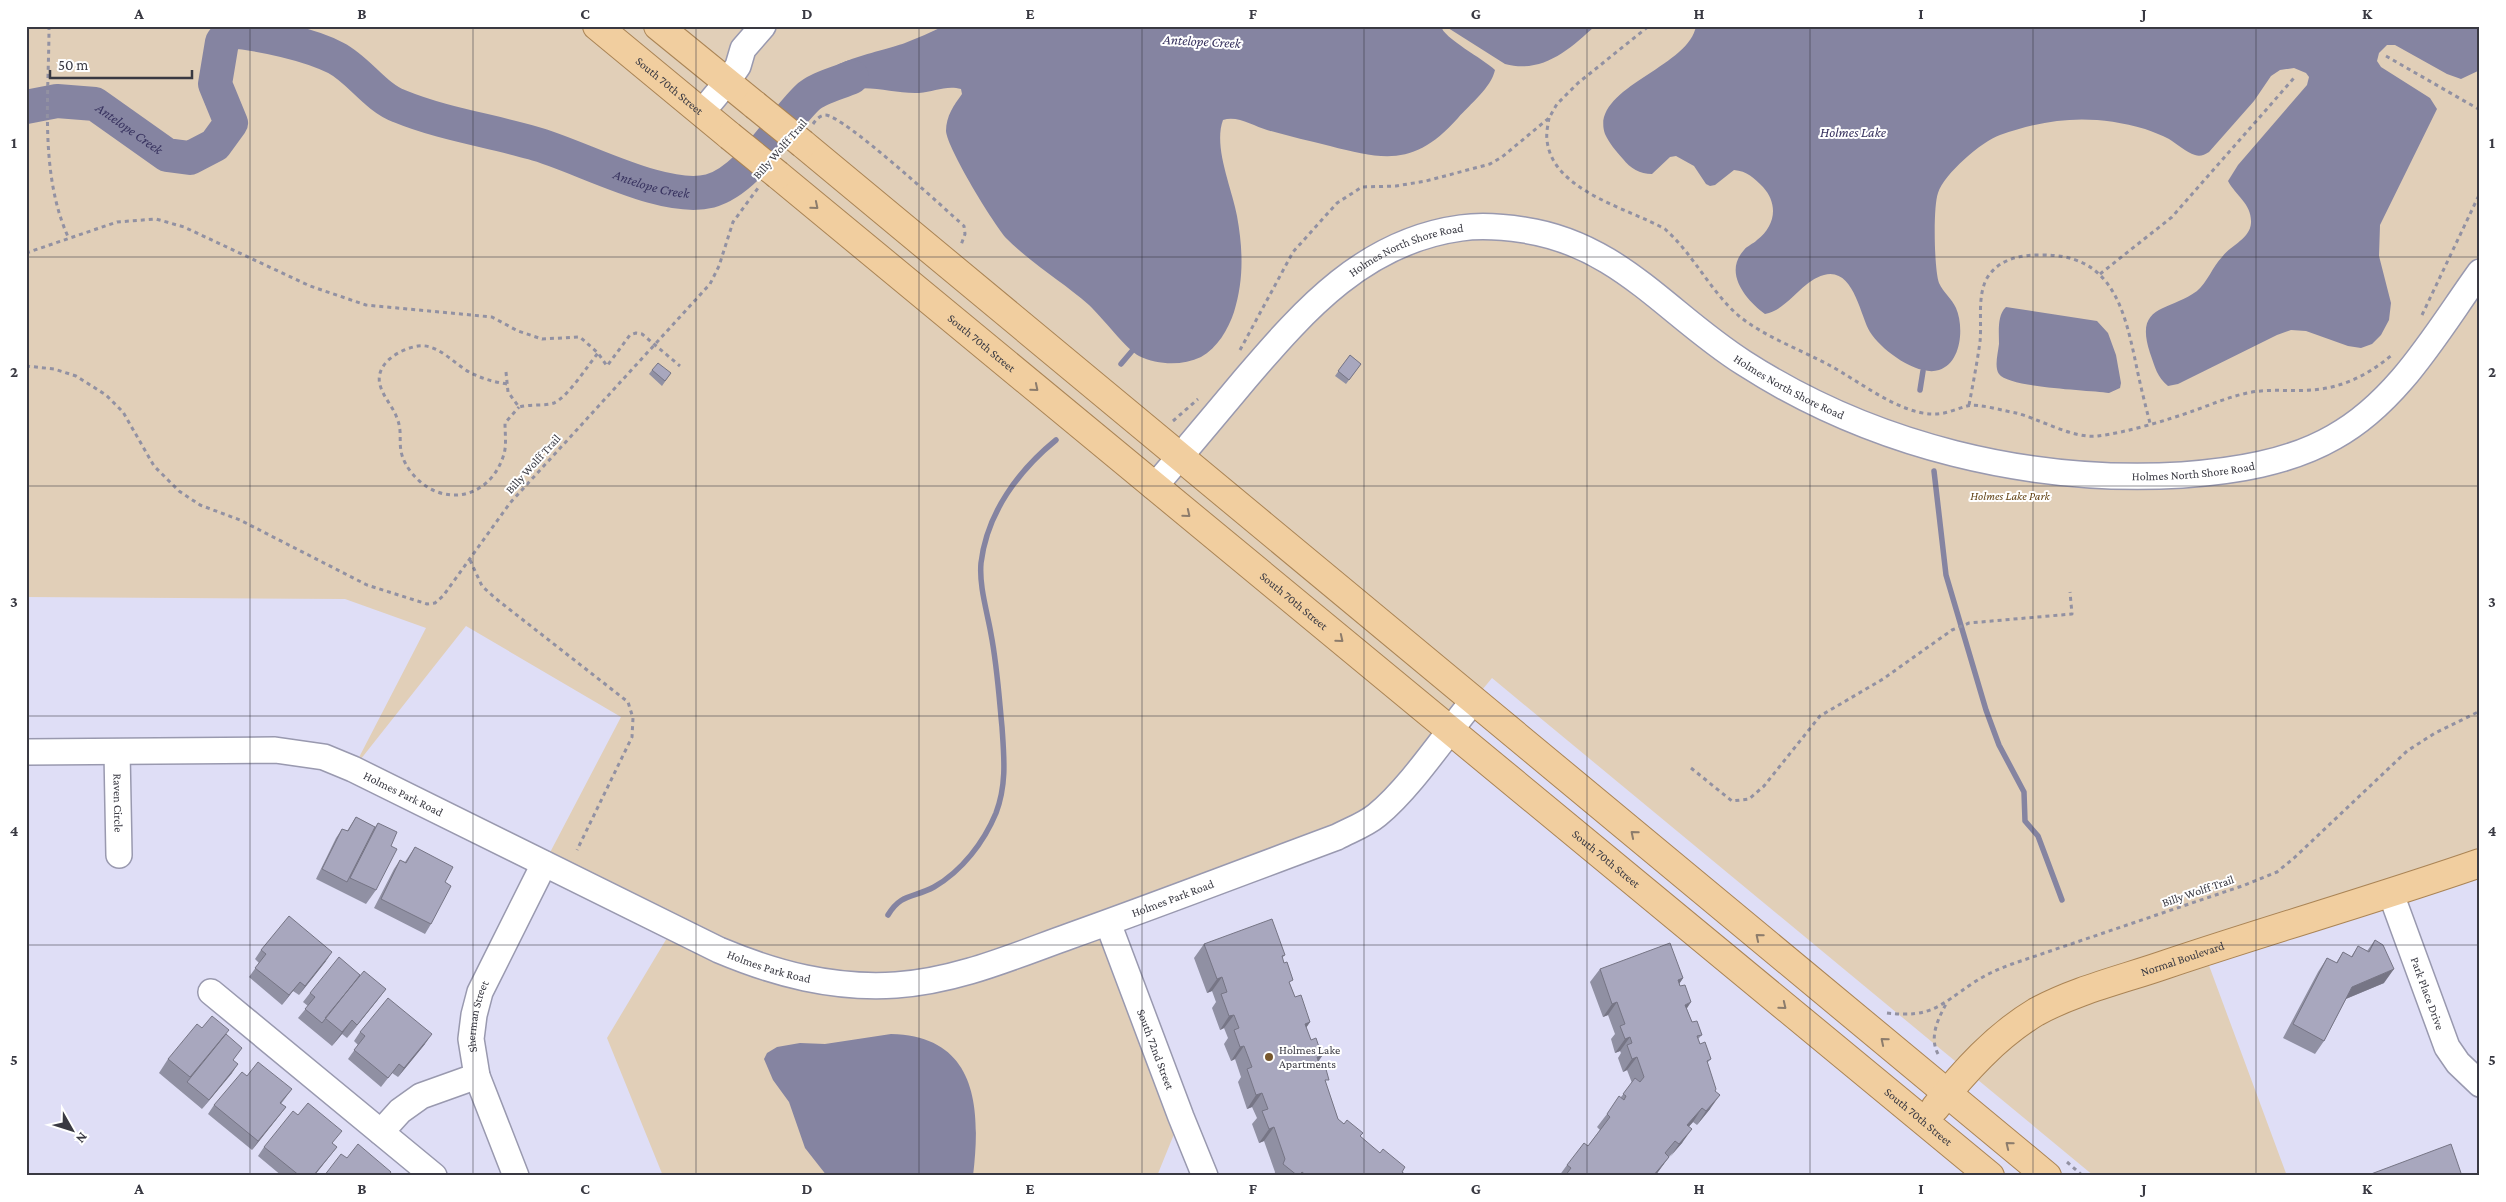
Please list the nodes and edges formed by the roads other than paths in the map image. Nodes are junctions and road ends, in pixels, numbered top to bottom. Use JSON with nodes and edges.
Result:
{"nodes":[{"id":1,"x":597,"y":26,"type":"edge"},
{"id":2,"x":658,"y":26,"type":"edge"},
{"id":3,"x":763,"y":26,"type":"edge"},
{"id":4,"x":743,"y":50,"type":"junction"},
{"id":5,"x":695,"y":57,"type":"junction"},
{"id":6,"x":727,"y":82,"type":"junction"},
{"id":7,"x":702,"y":112,"type":"junction"},
{"id":8,"x":2480,"y":272,"type":"edge"},
{"id":9,"x":1180,"y":457,"type":"junction"},
{"id":10,"x":1154,"y":487,"type":"junction"},
{"id":11,"x":1474,"y":700,"type":"junction"},
{"id":12,"x":1450,"y":729,"type":"junction"},
{"id":13,"x":26,"y":752,"type":"edge"},
{"id":14,"x":117,"y":752,"type":"junction"},
{"id":15,"x":119,"y":855,"type":"dead end"},
{"id":16,"x":2480,"y":863,"type":"edge"},
{"id":17,"x":544,"y":864,"type":"junction"},
{"id":18,"x":2391,"y":894,"type":"junction"},
{"id":19,"x":1108,"y":923,"type":"junction"},
{"id":20,"x":211,"y":992,"type":"dead end"},
{"id":21,"x":477,"y":1076,"type":"junction"},
{"id":22,"x":2480,"y":1084,"type":"edge"},
{"id":23,"x":1947,"y":1094,"type":"junction"},
{"id":24,"x":1925,"y":1122,"type":"junction"},
{"id":25,"x":381,"y":1132,"type":"junction"},
{"id":26,"x":434,"y":1176,"type":"edge"},
{"id":27,"x":516,"y":1176,"type":"edge"},
{"id":28,"x":1205,"y":1176,"type":"edge"},
{"id":29,"x":1990,"y":1176,"type":"edge"},
{"id":30,"x":2047,"y":1176,"type":"edge"}],
"edges":[{"from":1,"to":7,"type":"main road","name":"South 70th Street"},
{"from":2,"to":5,"type":"main road"},
{"from":3,"to":4,"type":"street"},
{"from":4,"to":5,"type":"street"},
{"from":4,"to":6,"type":"street"},
{"from":5,"to":6,"type":"main road"},
{"from":6,"to":7,"type":"street"},
{"from":6,"to":9,"type":"main road","bridge":true},
{"from":7,"to":10,"type":"main road","name":"South 70th Street","one_way":true,"bridge":true},
{"from":8,"to":9,"type":"street","name":"Holmes North Shore Road"},
{"from":9,"to":10,"type":"street","name":"Holmes North Shore Road"},
{"from":9,"to":11,"type":"main road"},
{"from":10,"to":12,"type":"main road","name":"South 70th Street","one_way":true},
{"from":11,"to":12,"type":"street","name":"Holmes Park Road"},
{"from":23,"to":11,"type":"main road","one_way":true},
{"from":12,"to":19,"type":"street","name":"Holmes Park Road"},
{"from":12,"to":24,"type":"main road","name":"South 70th Street","one_way":true},
{"from":13,"to":14,"type":"street","name":"Holmes Park Road"},
{"from":14,"to":15,"type":"street","name":"Raven Circle"},
{"from":14,"to":17,"type":"street","name":"Holmes Park Road"},
{"from":16,"to":18,"type":"main road","name":"Normal Boulevard"},
{"from":17,"to":19,"type":"street","name":"Holmes Park Road"},
{"from":17,"to":21,"type":"street","name":"Sherman Street"},
{"from":18,"to":22,"type":"street","name":"Park Place Drive"},
{"from":18,"to":23,"type":"main road","name":"Normal Boulevard"},
{"from":19,"to":28,"type":"street","name":"South 72nd Street"},
{"from":20,"to":25,"type":"street"},
{"from":21,"to":25,"type":"street"},
{"from":21,"to":27,"type":"street","name":"Sherman Street"},
{"from":23,"to":24,"type":"main road","name":"Normal Boulevard"},
{"from":30,"to":23,"type":"main road","one_way":true},
{"from":24,"to":29,"type":"main road","name":"South 70th Street"},
{"from":25,"to":26,"type":"street"}]}
